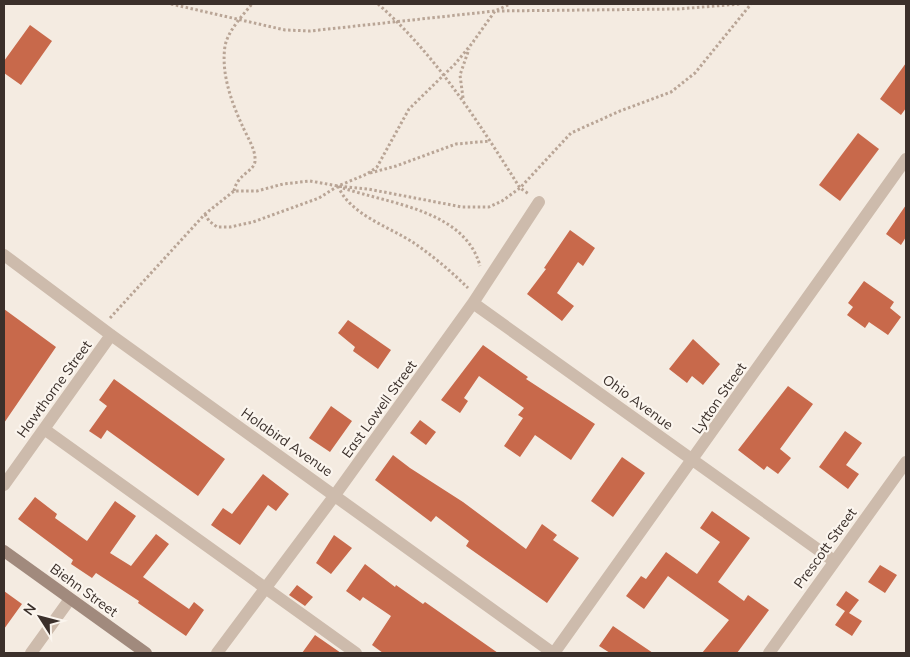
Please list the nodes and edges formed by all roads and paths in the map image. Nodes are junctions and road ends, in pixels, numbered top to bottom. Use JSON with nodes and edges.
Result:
{"nodes":[{"id":1,"x":170,"y":4,"type":"edge"},
{"id":2,"x":252,"y":4,"type":"edge"},
{"id":3,"x":378,"y":4,"type":"edge"},
{"id":4,"x":496,"y":4,"type":"edge"},
{"id":5,"x":510,"y":4,"type":"edge"},
{"id":6,"x":740,"y":4,"type":"edge"},
{"id":7,"x":751,"y":4,"type":"edge"},
{"id":8,"x":495,"y":11,"type":"junction"},
{"id":9,"x":239,"y":20,"type":"junction"},
{"id":10,"x":399,"y":22,"type":"junction"},
{"id":11,"x":474,"y":41,"type":"junction"},
{"id":12,"x":442,"y":76,"type":"junction"},
{"id":13,"x":463,"y":99,"type":"junction"},
{"id":14,"x":490,"y":141,"type":"junction"},
{"id":15,"x":906,"y":159,"type":"edge"},
{"id":16,"x":368,"y":174,"type":"junction"},
{"id":17,"x":338,"y":186,"type":"junction"},
{"id":18,"x":520,"y":188,"type":"junction"},
{"id":19,"x":234,"y":191,"type":"junction"},
{"id":20,"x":539,"y":202,"type":"joint"},
{"id":21,"x":205,"y":214,"type":"junction"},
{"id":22,"x":4,"y":255,"type":"edge"},
{"id":23,"x":487,"y":282,"type":"junction"},
{"id":24,"x":475,"y":300,"type":"junction"},
{"id":25,"x":106,"y":332,"type":"junction"},
{"id":26,"x":44,"y":429,"type":"junction"},
{"id":27,"x":693,"y":460,"type":"junction"},
{"id":28,"x":906,"y":462,"type":"edge"},
{"id":29,"x":4,"y":485,"type":"edge"},
{"id":30,"x":335,"y":495,"type":"junction"},
{"id":31,"x":4,"y":551,"type":"edge"},
{"id":32,"x":834,"y":561,"type":"junction"},
{"id":33,"x":265,"y":587,"type":"junction"},
{"id":34,"x":70,"y":599,"type":"junction"},
{"id":35,"x":31,"y":653,"type":"edge"},
{"id":36,"x":146,"y":653,"type":"edge"},
{"id":37,"x":217,"y":653,"type":"edge"},
{"id":38,"x":356,"y":653,"type":"edge"},
{"id":39,"x":554,"y":653,"type":"edge"},
{"id":40,"x":770,"y":653,"type":"edge"}],
"edges":[{"from":1,"to":9,"type":"path"},
{"from":2,"to":9,"type":"path"},
{"from":3,"to":10,"type":"path"},
{"from":4,"to":8,"type":"path"},
{"from":5,"to":8,"type":"path"},
{"from":6,"to":8,"type":"path"},
{"from":7,"to":18,"type":"path"},
{"from":8,"to":10,"type":"path"},
{"from":8,"to":11,"type":"path"},
{"from":9,"to":10,"type":"path"},
{"from":9,"to":19,"type":"path"},
{"from":10,"to":12,"type":"path"},
{"from":11,"to":12,"type":"path"},
{"from":11,"to":13,"type":"path"},
{"from":12,"to":13,"type":"path"},
{"from":12,"to":16,"type":"path"},
{"from":13,"to":14,"type":"path"},
{"from":14,"to":16,"type":"path"},
{"from":14,"to":18,"type":"path"},
{"from":15,"to":27,"type":"street","name":"Lytton Street"},
{"from":16,"to":17,"type":"path"},
{"from":17,"to":18,"type":"path"},
{"from":17,"to":19,"type":"path"},
{"from":17,"to":21,"type":"path"},
{"from":17,"to":23,"type":"path"},
{"from":17,"to":24,"type":"path"},
{"from":18,"to":20,"type":"path"},
{"from":19,"to":21,"type":"path"},
{"from":20,"to":23,"type":"street","name":"East Lowell Street"},
{"from":21,"to":25,"type":"path"},
{"from":22,"to":25,"type":"street","name":"Holabird Avenue"},
{"from":23,"to":24,"type":"street","name":"East Lowell Street"},
{"from":24,"to":27,"type":"street","name":"Ohio Avenue"},
{"from":24,"to":30,"type":"street","name":"East Lowell Street"},
{"from":25,"to":26,"type":"street","name":"Hawthorne Street"},
{"from":25,"to":30,"type":"street","name":"Holabird Avenue"},
{"from":26,"to":29,"type":"street","name":"Hawthorne Street"},
{"from":26,"to":33,"type":"street"},
{"from":27,"to":32,"type":"street","name":"Ohio Avenue"},
{"from":27,"to":39,"type":"street","name":"Lytton Street"},
{"from":28,"to":32,"type":"street","name":"Prescott Street"},
{"from":30,"to":33,"type":"street","name":"East Lowell Street"},
{"from":30,"to":39,"type":"street","name":"Holabird Avenue"},
{"from":31,"to":34,"type":"street","name":"Biehn Street"},
{"from":32,"to":40,"type":"street","name":"Prescott Street"},
{"from":33,"to":37,"type":"street","name":"East Lowell Street"},
{"from":33,"to":38,"type":"street"},
{"from":34,"to":35,"type":"street"},
{"from":34,"to":36,"type":"street","name":"Biehn Street"}]}
